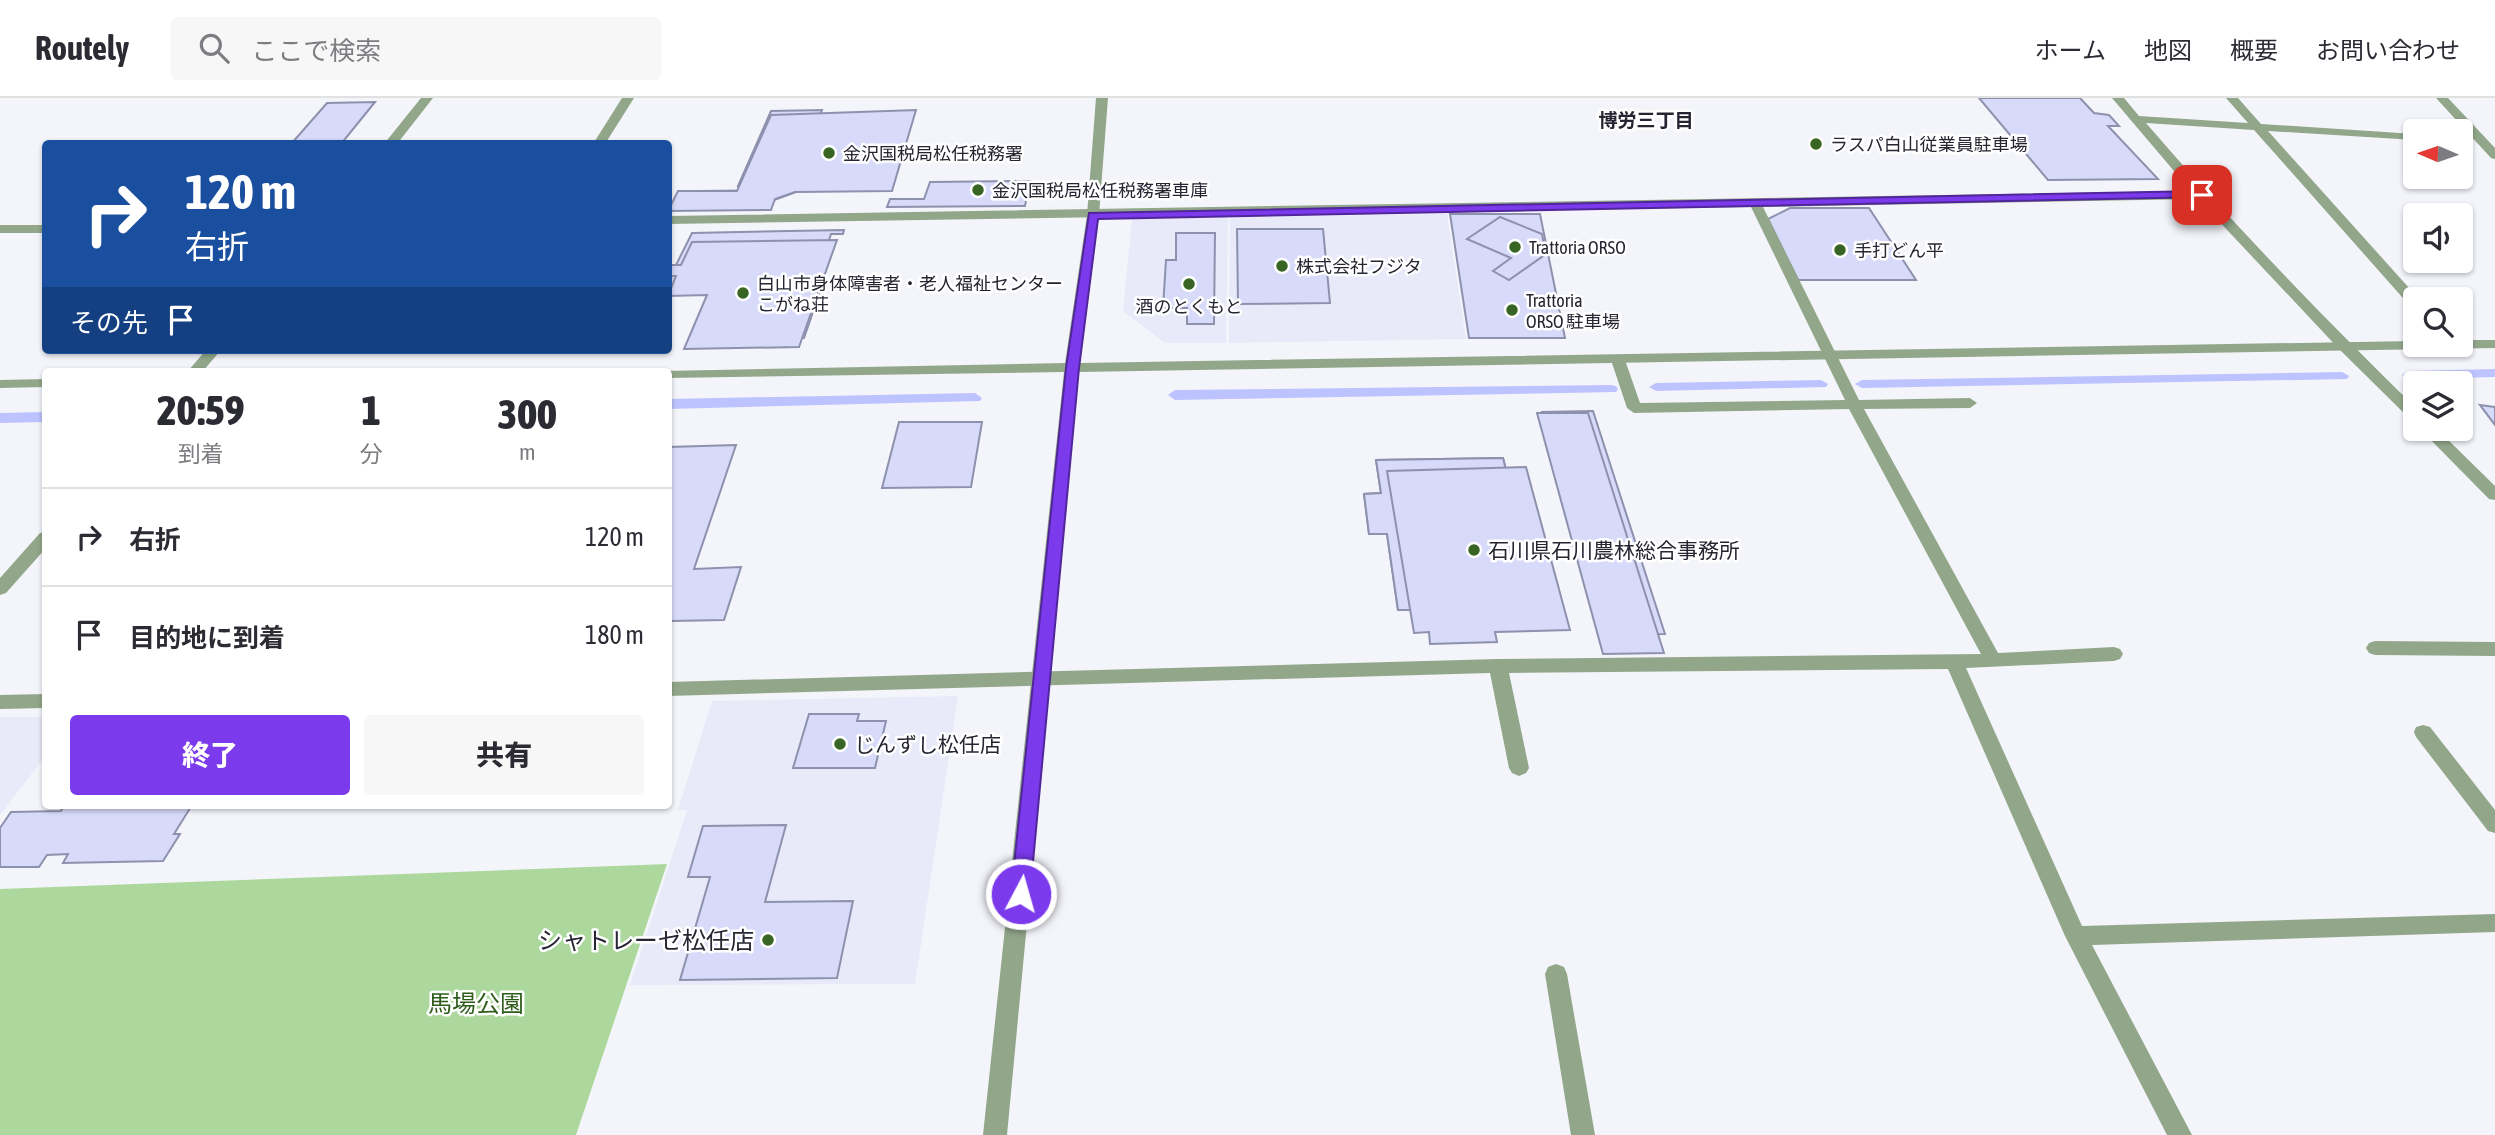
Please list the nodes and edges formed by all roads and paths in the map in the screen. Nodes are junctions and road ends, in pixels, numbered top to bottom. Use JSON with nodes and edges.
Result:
{"nodes":[{"id":1,"x":427,"y":98,"type":"edge"},
{"id":2,"x":628,"y":98,"type":"edge"},
{"id":3,"x":1102,"y":98,"type":"edge"},
{"id":4,"x":2118,"y":98,"type":"edge"},
{"id":5,"x":2232,"y":98,"type":"edge"},
{"id":6,"x":2442,"y":98,"type":"edge"},
{"id":7,"x":2137,"y":119,"type":"junction"},
{"id":8,"x":2256,"y":126,"type":"junction"},
{"id":9,"x":2403,"y":136,"type":"edge"},
{"id":10,"x":393,"y":140,"type":"edge"},
{"id":11,"x":602,"y":140,"type":"edge"},
{"id":12,"x":2473,"y":141,"type":"edge"},
{"id":13,"x":2482,"y":141,"type":"junction"},
{"id":14,"x":2495,"y":142,"type":"edge"},
{"id":15,"x":2495,"y":155,"type":"edge"},
{"id":16,"x":2202,"y":195,"type":"junction"},
{"id":17,"x":1754,"y":201,"type":"junction"},
{"id":18,"x":1093,"y":215,"type":"junction"},
{"id":19,"x":672,"y":220,"type":"edge"},
{"id":20,"x":0,"y":229,"type":"edge"},
{"id":21,"x":42,"y":229,"type":"edge"},
{"id":22,"x":2403,"y":290,"type":"edge"},
{"id":23,"x":2495,"y":344,"type":"edge"},
{"id":24,"x":2403,"y":345,"type":"edge"},
{"id":25,"x":2473,"y":345,"type":"edge"},
{"id":26,"x":2344,"y":346,"type":"junction"},
{"id":27,"x":210,"y":354,"type":"edge"},
{"id":28,"x":1828,"y":356,"type":"junction"},
{"id":29,"x":1618,"y":360,"type":"junction"},
{"id":30,"x":198,"y":368,"type":"edge"},
{"id":31,"x":1072,"y":368,"type":"junction"},
{"id":32,"x":672,"y":374,"type":"edge"},
{"id":33,"x":42,"y":383,"type":"edge"},
{"id":34,"x":0,"y":384,"type":"edge"},
{"id":35,"x":1970,"y":403,"type":"dead end"},
{"id":36,"x":2403,"y":404,"type":"edge"},
{"id":37,"x":1855,"y":405,"type":"junction"},
{"id":38,"x":2440,"y":441,"type":"edge"},
{"id":39,"x":2495,"y":495,"type":"edge"},
{"id":40,"x":42,"y":542,"type":"edge"},
{"id":41,"x":0,"y":589,"type":"edge"},
{"id":42,"x":2375,"y":648,"type":"dead end"},
{"id":43,"x":2495,"y":649,"type":"edge"},
{"id":44,"x":2114,"y":654,"type":"dead end"},
{"id":45,"x":1993,"y":660,"type":"junction"},
{"id":46,"x":1954,"y":662,"type":"junction"},
{"id":47,"x":1498,"y":666,"type":"junction"},
{"id":48,"x":1043,"y":680,"type":"junction"},
{"id":49,"x":672,"y":689,"type":"edge"},
{"id":50,"x":42,"y":701,"type":"edge"},
{"id":51,"x":0,"y":702,"type":"edge"},
{"id":52,"x":2423,"y":732,"type":"dead end"},
{"id":53,"x":1519,"y":768,"type":"dead end"},
{"id":54,"x":2495,"y":825,"type":"edge"},
{"id":55,"x":2495,"y":923,"type":"edge"},
{"id":56,"x":2077,"y":936,"type":"junction"},
{"id":57,"x":1556,"y":974,"type":"dead end"},
{"id":58,"x":995,"y":1135,"type":"edge"},
{"id":59,"x":1583,"y":1135,"type":"edge"},
{"id":60,"x":2180,"y":1135,"type":"edge"}],
"edges":[{"from":1,"to":10,"type":"street"},
{"from":2,"to":11,"type":"street"},
{"from":3,"to":18,"type":"street"},
{"from":4,"to":7,"type":"street"},
{"from":5,"to":8,"type":"street"},
{"from":6,"to":13,"type":"street"},
{"from":7,"to":8,"type":"street"},
{"from":7,"to":16,"type":"street"},
{"from":8,"to":9,"type":"street"},
{"from":8,"to":22,"type":"street"},
{"from":12,"to":13,"type":"street"},
{"from":13,"to":14,"type":"street"},
{"from":13,"to":15,"type":"street"},
{"from":16,"to":17,"type":"street"},
{"from":16,"to":26,"type":"street"},
{"from":17,"to":18,"type":"street"},
{"from":17,"to":28,"type":"street"},
{"from":18,"to":19,"type":"street"},
{"from":18,"to":31,"type":"street"},
{"from":20,"to":21,"type":"street"},
{"from":23,"to":25,"type":"street"},
{"from":24,"to":26,"type":"street"},
{"from":26,"to":28,"type":"street"},
{"from":26,"to":36,"type":"street"},
{"from":27,"to":30,"type":"street"},
{"from":28,"to":29,"type":"street"},
{"from":28,"to":37,"type":"street"},
{"from":29,"to":31,"type":"street"},
{"from":29,"to":37,"type":"street"},
{"from":31,"to":32,"type":"street"},
{"from":31,"to":48,"type":"street"},
{"from":33,"to":34,"type":"street"},
{"from":35,"to":37,"type":"street"},
{"from":37,"to":45,"type":"street"},
{"from":38,"to":39,"type":"street"},
{"from":40,"to":41,"type":"street"},
{"from":42,"to":43,"type":"street"},
{"from":44,"to":45,"type":"street"},
{"from":45,"to":46,"type":"street"},
{"from":46,"to":47,"type":"street"},
{"from":46,"to":56,"type":"street"},
{"from":47,"to":48,"type":"street"},
{"from":47,"to":53,"type":"street"},
{"from":48,"to":49,"type":"street"},
{"from":48,"to":58,"type":"street"},
{"from":50,"to":51,"type":"street"},
{"from":52,"to":54,"type":"street"},
{"from":55,"to":56,"type":"street"},
{"from":56,"to":60,"type":"street"},
{"from":57,"to":59,"type":"street"}]}
